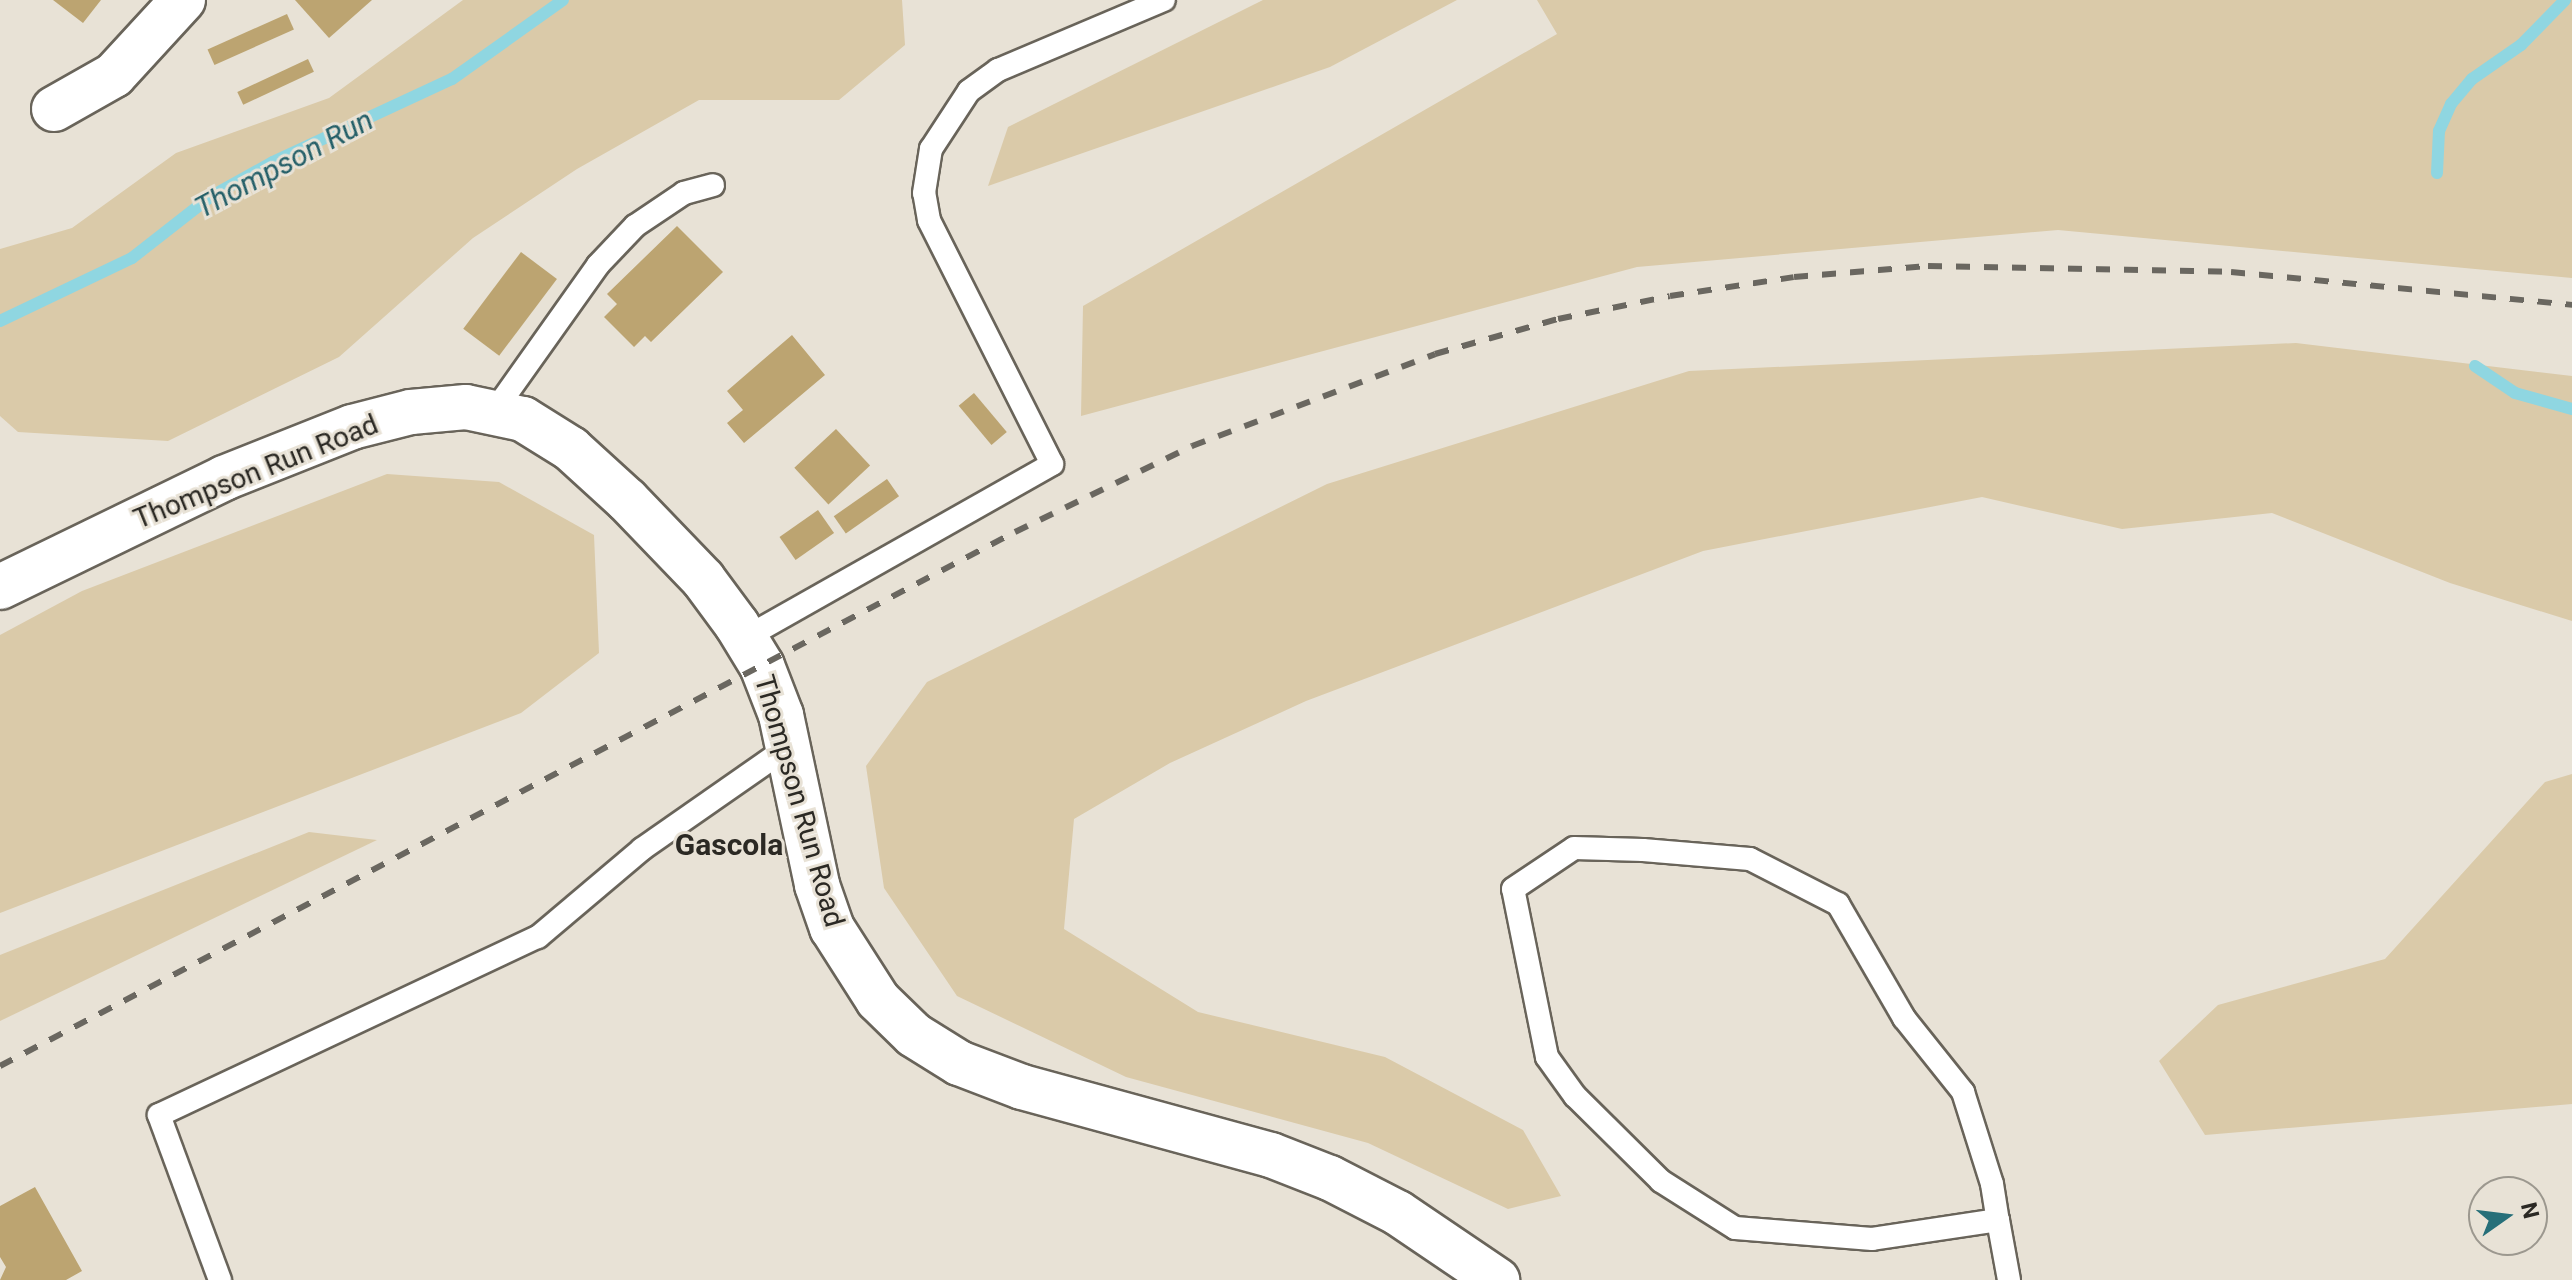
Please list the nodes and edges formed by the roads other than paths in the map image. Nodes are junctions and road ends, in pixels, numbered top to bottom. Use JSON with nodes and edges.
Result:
{"nodes":[{"id":1,"x":183,"y":0,"type":"edge"},
{"id":2,"x":1164,"y":0,"type":"edge"},
{"id":3,"x":54,"y":109,"type":"dead end"},
{"id":4,"x":713,"y":185,"type":"dead end"},
{"id":5,"x":493,"y":413,"type":"junction"},
{"id":6,"x":0,"y":587,"type":"edge"},
{"id":7,"x":745,"y":638,"type":"junction"},
{"id":8,"x":788,"y":747,"type":"junction"},
{"id":9,"x":1998,"y":1220,"type":"junction"},
{"id":10,"x":220,"y":1280,"type":"edge"},
{"id":11,"x":1497,"y":1280,"type":"edge"},
{"id":12,"x":2009,"y":1280,"type":"edge"}],
"edges":[{"from":1,"to":3,"type":"street"},
{"from":2,"to":7,"type":"lane"},
{"from":4,"to":5,"type":"lane"},
{"from":5,"to":6,"type":"street","name":"Thompson Run Road"},
{"from":5,"to":7,"type":"street","name":"Thompson Run Road"},
{"from":7,"to":8,"type":"street","name":"Thompson Run Road"},
{"from":8,"to":10,"type":"lane"},
{"from":8,"to":11,"type":"street","name":"Thompson Run Road"},
{"from":9,"to":9,"type":"lane"},
{"from":9,"to":12,"type":"lane"}]}
